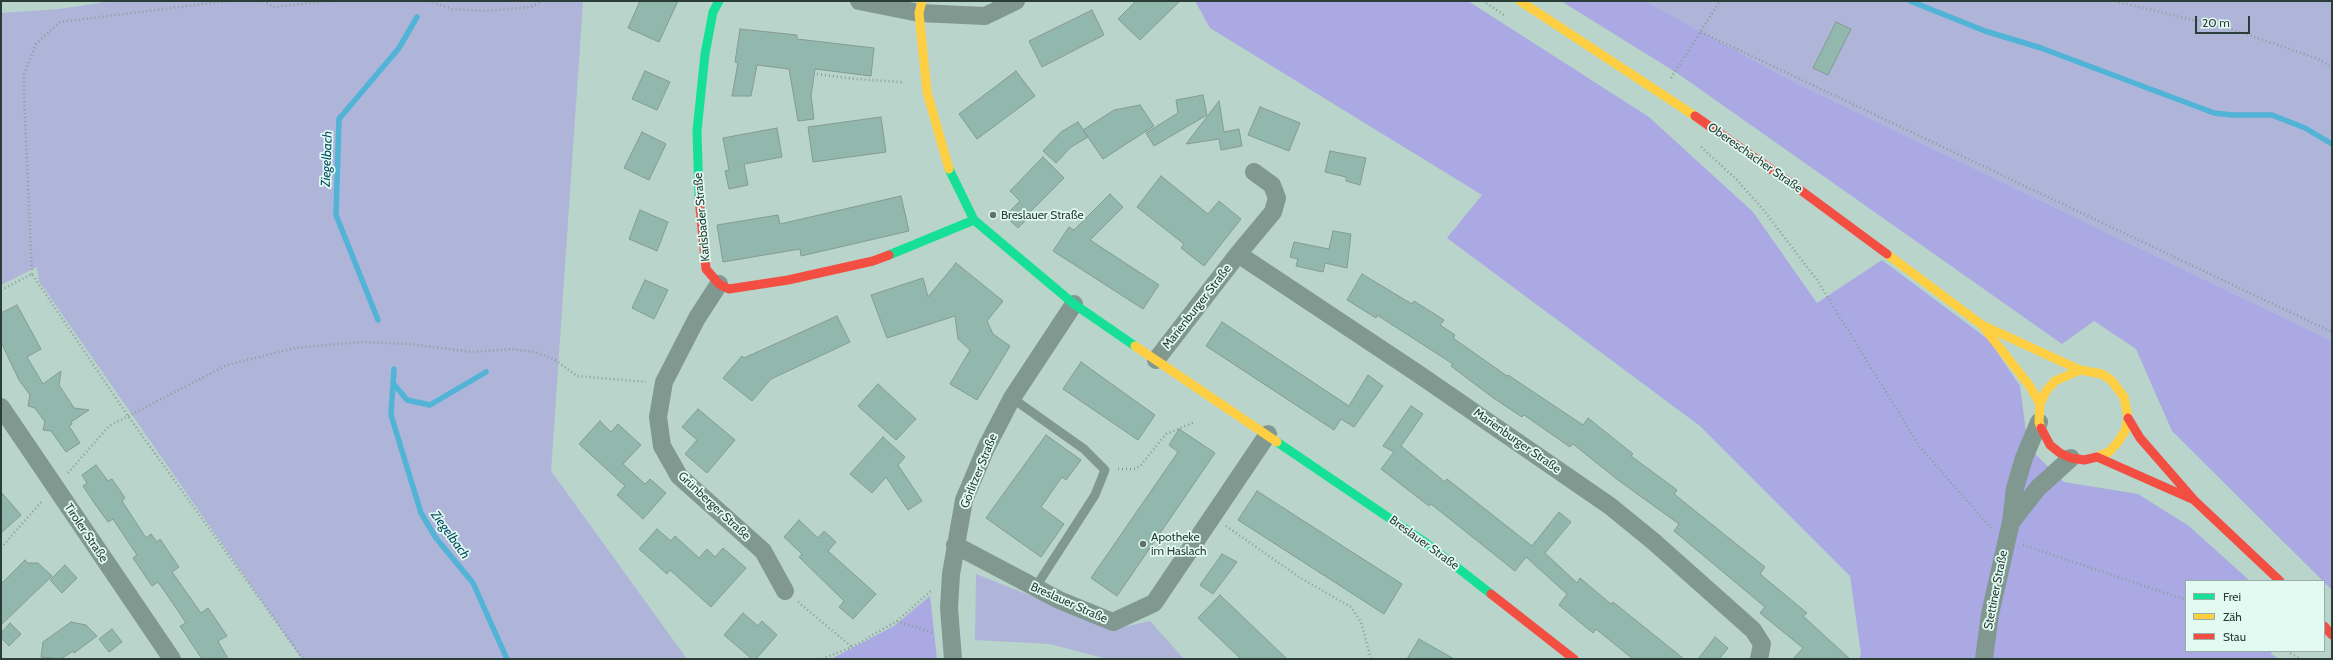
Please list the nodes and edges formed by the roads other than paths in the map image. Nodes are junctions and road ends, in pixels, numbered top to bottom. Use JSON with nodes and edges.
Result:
{"nodes":[{"id":1,"x":719,"y":1,"type":"edge"},
{"id":2,"x":859,"y":1,"type":"edge"},
{"id":3,"x":1016,"y":1,"type":"edge"},
{"id":4,"x":1520,"y":1,"type":"edge"},
{"id":5,"x":920,"y":7,"type":"edge"},
{"id":6,"x":1254,"y":172,"type":"dead end"},
{"id":7,"x":974,"y":220,"type":"junction"},
{"id":8,"x":1238,"y":254,"type":"junction"},
{"id":9,"x":718,"y":284,"type":"junction"},
{"id":10,"x":1074,"y":304,"type":"junction"},
{"id":11,"x":1982,"y":325,"type":"junction"},
{"id":12,"x":1156,"y":360,"type":"junction"},
{"id":13,"x":2080,"y":370,"type":"junction"},
{"id":14,"x":1012,"y":398,"type":"junction"},
{"id":15,"x":2040,"y":404,"type":"junction"},
{"id":16,"x":1,"y":407,"type":"edge"},
{"id":17,"x":2128,"y":418,"type":"junction"},
{"id":18,"x":2039,"y":422,"type":"junction"},
{"id":19,"x":1268,"y":434,"type":"junction"},
{"id":20,"x":2097,"y":457,"type":"junction"},
{"id":21,"x":2071,"y":458,"type":"junction"},
{"id":22,"x":2194,"y":500,"type":"junction"},
{"id":23,"x":2011,"y":522,"type":"junction"},
{"id":24,"x":954,"y":545,"type":"junction"},
{"id":25,"x":2279,"y":580,"type":"edge"},
{"id":26,"x":1035,"y":588,"type":"junction"},
{"id":27,"x":785,"y":591,"type":"road end"},
{"id":28,"x":2325,"y":627,"type":"edge"},
{"id":29,"x":2332,"y":635,"type":"edge"},
{"id":30,"x":172,"y":659,"type":"edge"},
{"id":31,"x":953,"y":659,"type":"edge"},
{"id":32,"x":1574,"y":659,"type":"edge"},
{"id":33,"x":1759,"y":659,"type":"edge"},
{"id":34,"x":1984,"y":659,"type":"edge"}],
"edges":[{"from":1,"to":9,"type":"street","name":"Karlsbader Straße"},
{"from":2,"to":5,"type":"street"},
{"from":3,"to":5,"type":"street"},
{"from":4,"to":11,"type":"street","name":"Obereschacher Straße"},
{"from":5,"to":7,"type":"street","name":"Breslauer Straße"},
{"from":6,"to":8,"type":"street","name":"Marienburger Straße"},
{"from":7,"to":9,"type":"street"},
{"from":7,"to":10,"type":"street","name":"Breslauer Straße"},
{"from":8,"to":12,"type":"street","name":"Marienburger Straße"},
{"from":8,"to":33,"type":"street","name":"Marienburger Straße"},
{"from":9,"to":27,"type":"street","name":"Grünberger Straße"},
{"from":10,"to":12,"type":"street","name":"Breslauer Straße"},
{"from":10,"to":14,"type":"street","name":"Görlitzer Straße"},
{"from":11,"to":13,"type":"street","name":"Obereschacher Straße"},
{"from":11,"to":15,"type":"street","name":"Obereschacher Straße"},
{"from":12,"to":19,"type":"street","name":"Breslauer Straße"},
{"from":13,"to":15,"type":"street"},
{"from":13,"to":17,"type":"street"},
{"from":14,"to":24,"type":"street","name":"Görlitzer Straße"},
{"from":14,"to":26,"type":"lane"},
{"from":15,"to":18,"type":"street"},
{"from":16,"to":30,"type":"street","name":"Tiroler Straße"},
{"from":17,"to":20,"type":"street"},
{"from":17,"to":22,"type":"street"},
{"from":18,"to":21,"type":"street"},
{"from":18,"to":23,"type":"street","name":"Stettiner Straße"},
{"from":19,"to":26,"type":"street","name":"Breslauer Straße"},
{"from":19,"to":32,"type":"street","name":"Breslauer Straße"},
{"from":20,"to":21,"type":"street"},
{"from":20,"to":22,"type":"street"},
{"from":21,"to":23,"type":"street","name":"Stettiner Straße"},
{"from":22,"to":25,"type":"street"},
{"from":23,"to":34,"type":"street","name":"Stettiner Straße"},
{"from":24,"to":26,"type":"street","name":"Breslauer Straße"},
{"from":24,"to":31,"type":"street","name":"Görlitzer Straße"},
{"from":28,"to":29,"type":"street"}]}
